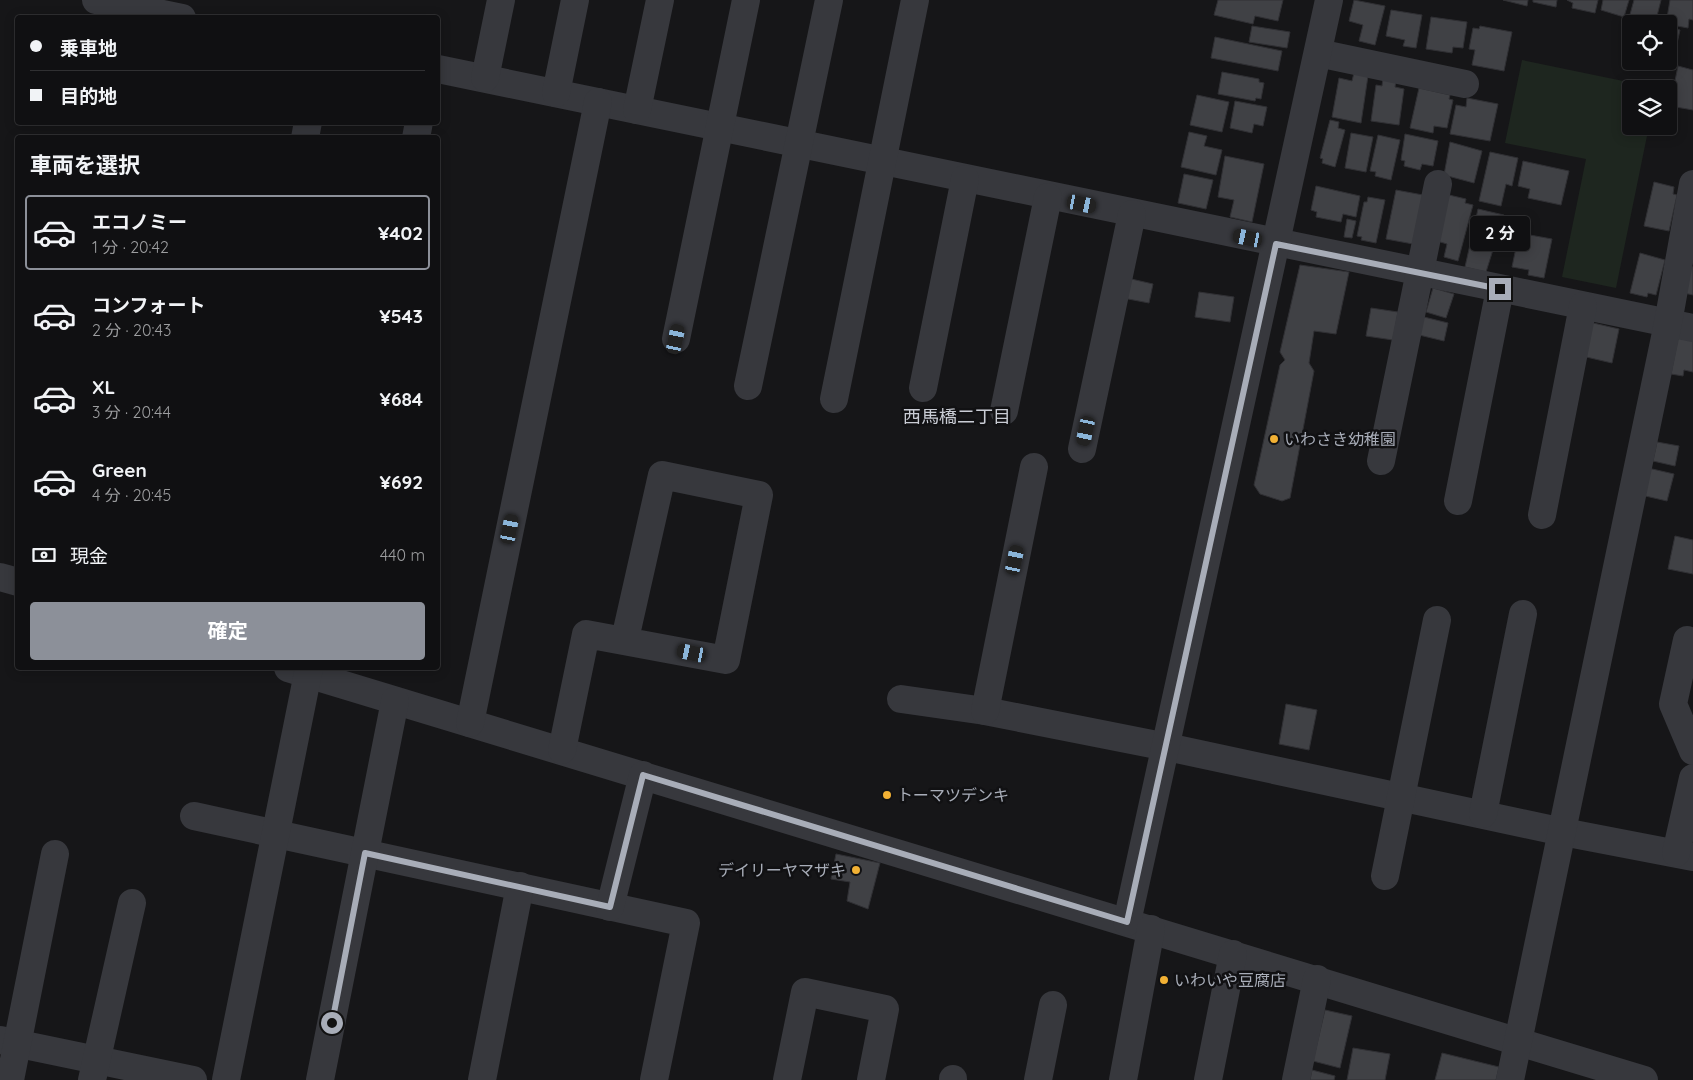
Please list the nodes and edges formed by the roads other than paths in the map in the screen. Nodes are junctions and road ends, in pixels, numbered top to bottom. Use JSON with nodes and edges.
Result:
{"nodes":[{"id":1,"x":96,"y":0,"type":"edge"},
{"id":2,"x":501,"y":0,"type":"edge"},
{"id":3,"x":574,"y":0,"type":"edge"},
{"id":4,"x":660,"y":0,"type":"edge"},
{"id":5,"x":746,"y":0,"type":"edge"},
{"id":6,"x":829,"y":0,"type":"edge"},
{"id":7,"x":915,"y":0,"type":"edge"},
{"id":8,"x":1329,"y":0,"type":"edge"},
{"id":9,"x":168,"y":15,"type":"edge"},
{"id":10,"x":1318,"y":54,"type":"junction"},
{"id":11,"x":440,"y":69,"type":"edge"},
{"id":12,"x":484,"y":78,"type":"junction"},
{"id":13,"x":1465,"y":84,"type":"dead end"},
{"id":14,"x":556,"y":93,"type":"junction"},
{"id":15,"x":598,"y":102,"type":"junction"},
{"id":16,"x":637,"y":110,"type":"junction"},
{"id":17,"x":720,"y":128,"type":"junction"},
{"id":18,"x":801,"y":144,"type":"junction"},
{"id":19,"x":883,"y":162,"type":"junction"},
{"id":20,"x":965,"y":179,"type":"junction"},
{"id":21,"x":1438,"y":184,"type":"dead end"},
{"id":22,"x":1693,"y":184,"type":"edge"},
{"id":23,"x":1048,"y":197,"type":"junction"},
{"id":24,"x":1132,"y":214,"type":"junction"},
{"id":25,"x":1276,"y":244,"type":"junction"},
{"id":26,"x":1420,"y":273,"type":"junction"},
{"id":27,"x":1500,"y":289,"type":"junction"},
{"id":28,"x":1583,"y":306,"type":"junction"},
{"id":29,"x":1681,"y":326,"type":"edge"},
{"id":30,"x":676,"y":339,"type":"dead end"},
{"id":31,"x":748,"y":386,"type":"dead end"},
{"id":32,"x":923,"y":388,"type":"dead end"},
{"id":33,"x":834,"y":399,"type":"dead end"},
{"id":34,"x":1004,"y":411,"type":"dead end"},
{"id":35,"x":1082,"y":449,"type":"dead end"},
{"id":36,"x":1381,"y":461,"type":"dead end"},
{"id":37,"x":1034,"y":466,"type":"dead end"},
{"id":38,"x":1458,"y":501,"type":"dead end"},
{"id":39,"x":1542,"y":515,"type":"dead end"},
{"id":40,"x":0,"y":577,"type":"edge"},
{"id":41,"x":15,"y":581,"type":"edge"},
{"id":42,"x":1523,"y":614,"type":"dead end"},
{"id":43,"x":1437,"y":620,"type":"dead end"},
{"id":44,"x":625,"y":640,"type":"junction"},
{"id":45,"x":1687,"y":640,"type":"dead end"},
{"id":46,"x":301,"y":670,"type":"edge"},
{"id":47,"x":901,"y":699,"type":"dead end"},
{"id":48,"x":395,"y":701,"type":"junction"},
{"id":49,"x":985,"y":711,"type":"junction"},
{"id":50,"x":470,"y":724,"type":"junction"},
{"id":51,"x":1167,"y":747,"type":"junction"},
{"id":52,"x":562,"y":750,"type":"junction"},
{"id":53,"x":1693,"y":752,"type":"edge"},
{"id":54,"x":643,"y":775,"type":"junction"},
{"id":55,"x":1693,"y":778,"type":"edge"},
{"id":56,"x":1401,"y":797,"type":"junction"},
{"id":57,"x":1483,"y":814,"type":"junction"},
{"id":58,"x":194,"y":816,"type":"dead end"},
{"id":59,"x":1563,"y":832,"type":"junction"},
{"id":60,"x":276,"y":834,"type":"junction"},
{"id":61,"x":365,"y":853,"type":"junction"},
{"id":62,"x":55,"y":854,"type":"dead end"},
{"id":63,"x":1685,"y":855,"type":"edge"},
{"id":64,"x":1385,"y":876,"type":"dead end"},
{"id":65,"x":520,"y":886,"type":"junction"},
{"id":66,"x":132,"y":903,"type":"dead end"},
{"id":67,"x":610,"y":907,"type":"junction"},
{"id":68,"x":1139,"y":925,"type":"junction"},
{"id":69,"x":1233,"y":954,"type":"junction"},
{"id":70,"x":1317,"y":979,"type":"junction"},
{"id":71,"x":1053,"y":1005,"type":"dead end"},
{"id":72,"x":8,"y":1042,"type":"edge"},
{"id":73,"x":1518,"y":1042,"type":"junction"},
{"id":74,"x":94,"y":1070,"type":"edge"},
{"id":75,"x":183,"y":1079,"type":"edge"},
{"id":76,"x":10,"y":1080,"type":"edge"},
{"id":77,"x":226,"y":1080,"type":"edge"},
{"id":78,"x":320,"y":1080,"type":"edge"},
{"id":79,"x":482,"y":1080,"type":"edge"},
{"id":80,"x":654,"y":1080,"type":"edge"},
{"id":81,"x":787,"y":1080,"type":"edge"},
{"id":82,"x":871,"y":1080,"type":"edge"},
{"id":83,"x":1038,"y":1080,"type":"edge"},
{"id":84,"x":1124,"y":1080,"type":"edge"},
{"id":85,"x":1208,"y":1080,"type":"edge"},
{"id":86,"x":1296,"y":1080,"type":"edge"},
{"id":87,"x":1510,"y":1080,"type":"edge"},
{"id":88,"x":1644,"y":1080,"type":"edge"}],
"edges":[{"from":1,"to":9,"type":"street"},
{"from":2,"to":12,"type":"street"},
{"from":3,"to":14,"type":"street"},
{"from":4,"to":16,"type":"street"},
{"from":5,"to":17,"type":"street"},
{"from":6,"to":18,"type":"street"},
{"from":7,"to":19,"type":"street"},
{"from":8,"to":10,"type":"street"},
{"from":10,"to":13,"type":"street"},
{"from":10,"to":25,"type":"street"},
{"from":11,"to":12,"type":"street"},
{"from":12,"to":14,"type":"street"},
{"from":14,"to":15,"type":"street"},
{"from":15,"to":16,"type":"street"},
{"from":15,"to":50,"type":"street"},
{"from":16,"to":17,"type":"street"},
{"from":17,"to":18,"type":"street"},
{"from":17,"to":30,"type":"street"},
{"from":18,"to":19,"type":"street"},
{"from":18,"to":31,"type":"street"},
{"from":19,"to":20,"type":"street"},
{"from":19,"to":33,"type":"street"},
{"from":20,"to":23,"type":"street"},
{"from":20,"to":32,"type":"street"},
{"from":21,"to":26,"type":"street"},
{"from":22,"to":29,"type":"street"},
{"from":23,"to":24,"type":"street"},
{"from":23,"to":34,"type":"street"},
{"from":24,"to":25,"type":"street"},
{"from":24,"to":35,"type":"street"},
{"from":25,"to":26,"type":"street"},
{"from":25,"to":51,"type":"street"},
{"from":26,"to":27,"type":"street"},
{"from":26,"to":36,"type":"street"},
{"from":27,"to":28,"type":"street"},
{"from":27,"to":38,"type":"street"},
{"from":28,"to":29,"type":"street"},
{"from":28,"to":39,"type":"street"},
{"from":29,"to":59,"type":"street"},
{"from":37,"to":49,"type":"street"},
{"from":40,"to":41,"type":"street"},
{"from":42,"to":57,"type":"street"},
{"from":43,"to":56,"type":"street"},
{"from":44,"to":44,"type":"street"},
{"from":44,"to":52,"type":"street"},
{"from":45,"to":53,"type":"street"},
{"from":46,"to":48,"type":"street"},
{"from":46,"to":60,"type":"street"},
{"from":47,"to":49,"type":"street"},
{"from":48,"to":50,"type":"street"},
{"from":48,"to":61,"type":"street"},
{"from":49,"to":51,"type":"street"},
{"from":50,"to":52,"type":"street"},
{"from":51,"to":56,"type":"street"},
{"from":51,"to":68,"type":"street"},
{"from":52,"to":54,"type":"street"},
{"from":54,"to":67,"type":"street"},
{"from":54,"to":68,"type":"street"},
{"from":55,"to":63,"type":"street"},
{"from":56,"to":57,"type":"street"},
{"from":56,"to":64,"type":"street"},
{"from":57,"to":59,"type":"street"},
{"from":58,"to":60,"type":"street"},
{"from":59,"to":63,"type":"street"},
{"from":59,"to":73,"type":"street"},
{"from":60,"to":61,"type":"street"},
{"from":60,"to":77,"type":"street"},
{"from":61,"to":65,"type":"street"},
{"from":61,"to":78,"type":"street"},
{"from":62,"to":72,"type":"street"},
{"from":65,"to":67,"type":"street"},
{"from":65,"to":79,"type":"street"},
{"from":66,"to":74,"type":"street"},
{"from":67,"to":80,"type":"street"},
{"from":68,"to":69,"type":"street"},
{"from":68,"to":84,"type":"street"},
{"from":69,"to":70,"type":"street"},
{"from":69,"to":85,"type":"street"},
{"from":70,"to":73,"type":"street"},
{"from":70,"to":86,"type":"street"},
{"from":71,"to":83,"type":"street"},
{"from":72,"to":74,"type":"street"},
{"from":72,"to":76,"type":"street"},
{"from":73,"to":87,"type":"street"},
{"from":73,"to":88,"type":"street"},
{"from":74,"to":75,"type":"street"},
{"from":81,"to":82,"type":"street"}]}
